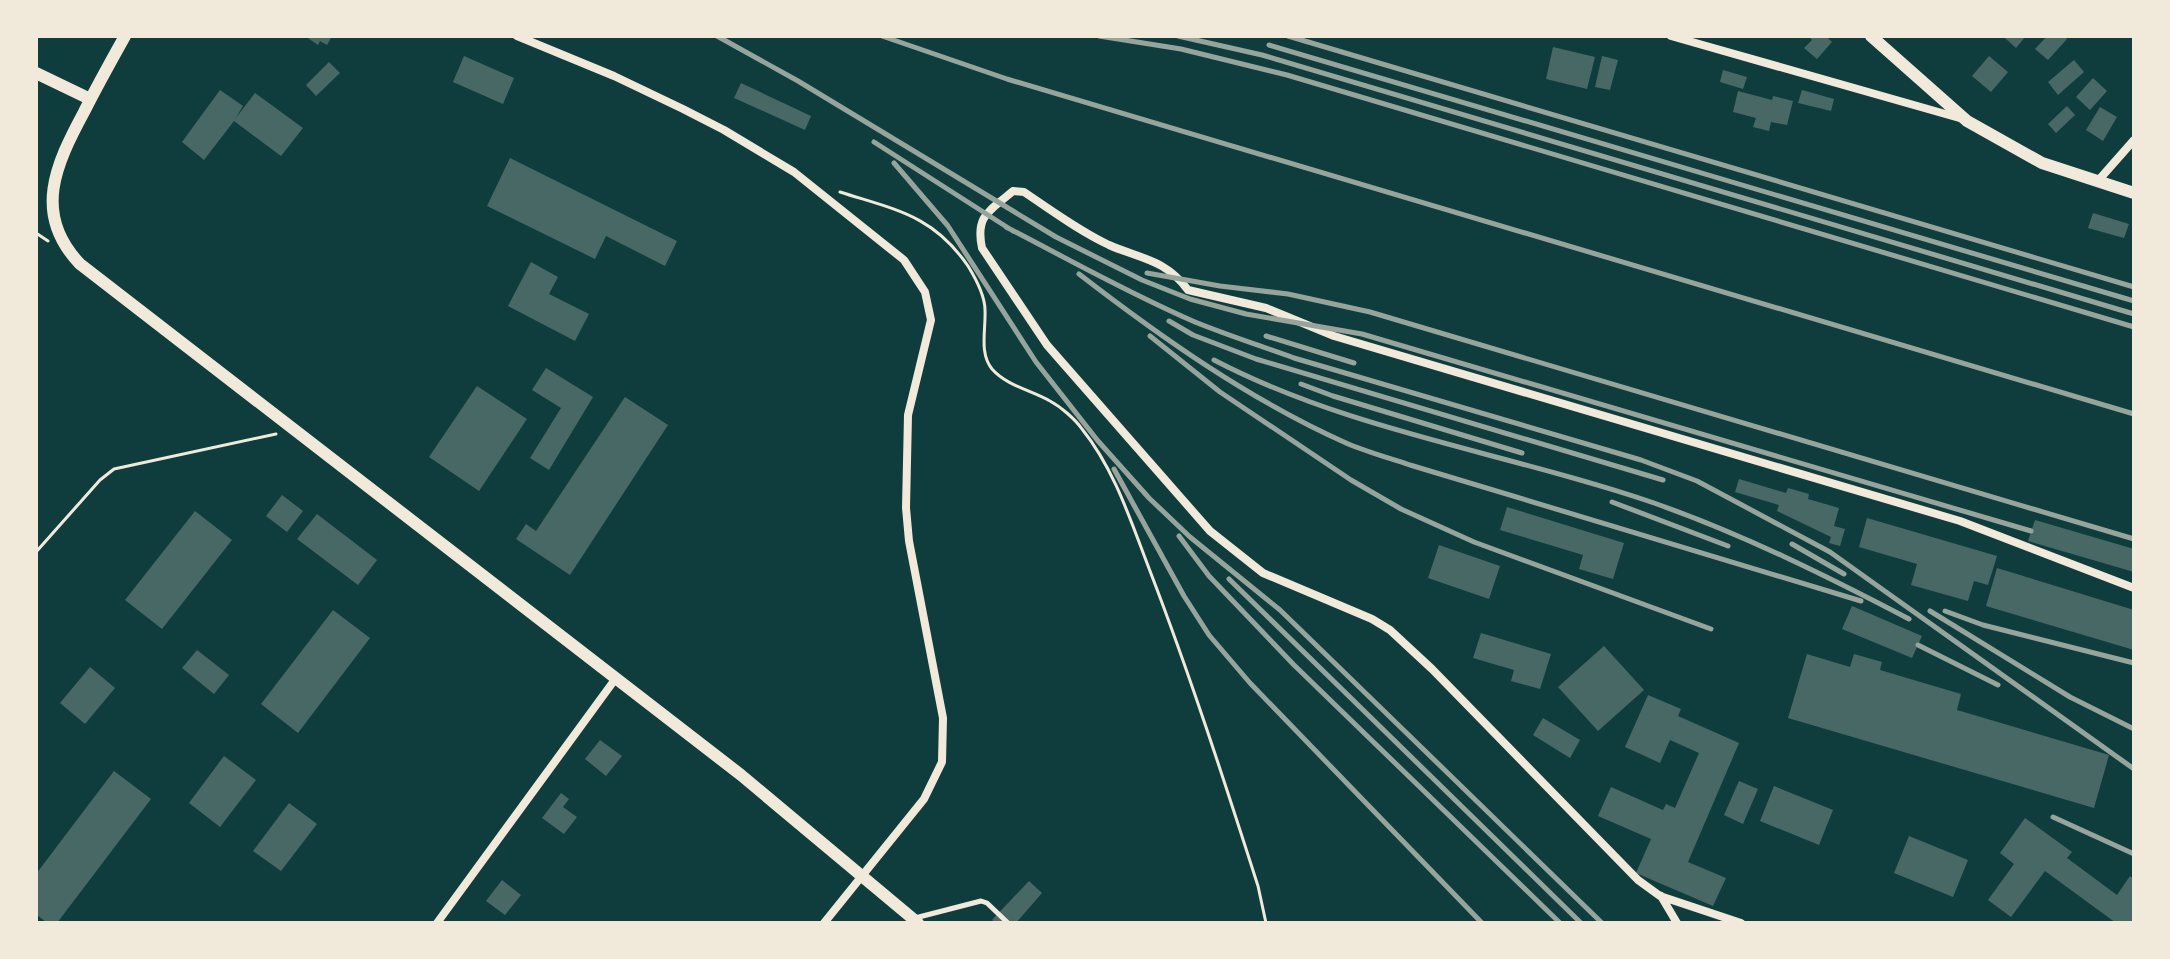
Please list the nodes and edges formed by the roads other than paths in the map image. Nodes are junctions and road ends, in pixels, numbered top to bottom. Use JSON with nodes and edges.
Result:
{"nodes":[{"id":1,"x":125,"y":36,"type":"edge"},
{"id":2,"x":517,"y":36,"type":"edge"},
{"id":3,"x":1671,"y":36,"type":"edge"},
{"id":4,"x":1871,"y":36,"type":"edge"},
{"id":5,"x":36,"y":73,"type":"edge"},
{"id":6,"x":90,"y":99,"type":"junction"},
{"id":7,"x":1967,"y":121,"type":"junction"},
{"id":8,"x":2134,"y":140,"type":"edge"},
{"id":9,"x":2097,"y":182,"type":"junction"},
{"id":10,"x":2134,"y":193,"type":"edge"},
{"id":11,"x":2134,"y":588,"type":"edge"},
{"id":12,"x":616,"y":678,"type":"junction"},
{"id":13,"x":863,"y":876,"type":"junction"},
{"id":14,"x":1660,"y":896,"type":"junction"},
{"id":15,"x":915,"y":921,"type":"edge"},
{"id":16,"x":437,"y":923,"type":"edge"},
{"id":17,"x":824,"y":923,"type":"edge"},
{"id":18,"x":1008,"y":923,"type":"edge"},
{"id":19,"x":1677,"y":923,"type":"edge"},
{"id":20,"x":1741,"y":923,"type":"edge"}],
"edges":[{"from":1,"to":6,"type":"street"},
{"from":2,"to":13,"type":"street"},
{"from":3,"to":7,"type":"street"},
{"from":4,"to":7,"type":"street"},
{"from":5,"to":6,"type":"street"},
{"from":6,"to":12,"type":"street"},
{"from":7,"to":9,"type":"street"},
{"from":8,"to":9,"type":"street"},
{"from":9,"to":10,"type":"street"},
{"from":11,"to":14,"type":"street"},
{"from":12,"to":13,"type":"street"},
{"from":12,"to":16,"type":"street"},
{"from":13,"to":15,"type":"street"},
{"from":13,"to":17,"type":"street"},
{"from":14,"to":19,"type":"street"},
{"from":14,"to":20,"type":"street"},
{"from":15,"to":18,"type":"lane"}]}
